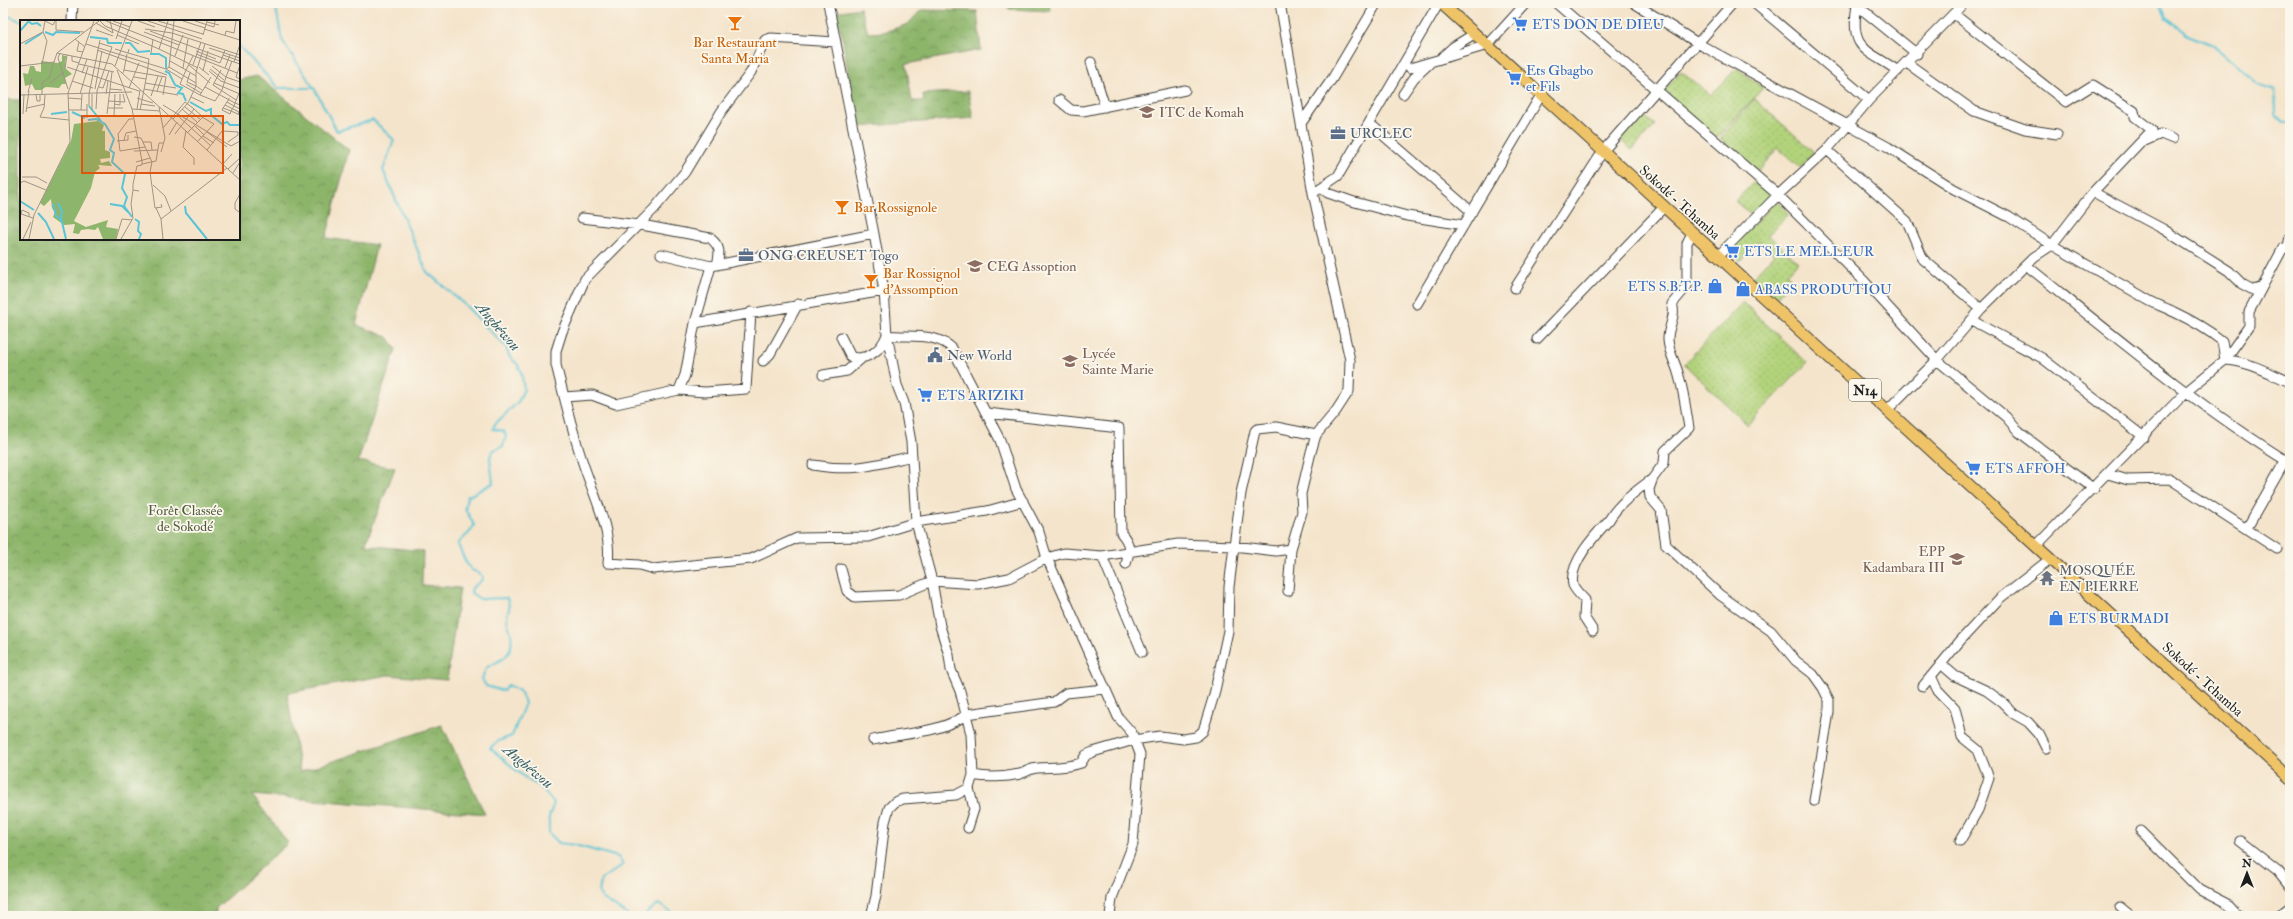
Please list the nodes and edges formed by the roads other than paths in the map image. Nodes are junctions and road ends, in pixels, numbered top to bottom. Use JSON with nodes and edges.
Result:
{"nodes":[{"id":1,"x":73,"y":3,"type":"edge"},
{"id":2,"x":828,"y":3,"type":"edge"},
{"id":3,"x":1280,"y":3,"type":"edge"},
{"id":4,"x":1378,"y":3,"type":"edge"},
{"id":5,"x":1440,"y":3,"type":"edge"},
{"id":6,"x":1526,"y":3,"type":"edge"},
{"id":7,"x":1556,"y":3,"type":"edge"},
{"id":8,"x":1634,"y":3,"type":"edge"},
{"id":9,"x":1733,"y":3,"type":"edge"},
{"id":10,"x":1754,"y":3,"type":"edge"},
{"id":11,"x":1958,"y":3,"type":"edge"},
{"id":12,"x":1855,"y":4,"type":"edge"},
{"id":13,"x":1954,"y":14,"type":"junction"},
{"id":14,"x":72,"y":20,"type":"edge"},
{"id":15,"x":1474,"y":34,"type":"junction"},
{"id":16,"x":836,"y":42,"type":"junction"},
{"id":17,"x":1699,"y":44,"type":"junction"},
{"id":18,"x":1488,"y":45,"type":"junction"},
{"id":19,"x":1917,"y":54,"type":"junction"},
{"id":20,"x":1091,"y":62,"type":"dead end"},
{"id":21,"x":1430,"y":63,"type":"junction"},
{"id":22,"x":1408,"y":64,"type":"junction"},
{"id":23,"x":1907,"y":64,"type":"junction"},
{"id":24,"x":1898,"y":72,"type":"junction"},
{"id":25,"x":1414,"y":78,"type":"junction"},
{"id":26,"x":1185,"y":90,"type":"dead end"},
{"id":27,"x":1656,"y":91,"type":"junction"},
{"id":28,"x":1403,"y":94,"type":"dead end"},
{"id":29,"x":1541,"y":95,"type":"junction"},
{"id":30,"x":1059,"y":100,"type":"dead end"},
{"id":31,"x":1869,"y":100,"type":"junction"},
{"id":32,"x":1104,"y":107,"type":"junction"},
{"id":33,"x":1302,"y":122,"type":"junction"},
{"id":34,"x":1369,"y":123,"type":"junction"},
{"id":35,"x":1846,"y":125,"type":"junction"},
{"id":36,"x":2057,"y":134,"type":"dead end"},
{"id":37,"x":2173,"y":139,"type":"dead end"},
{"id":38,"x":2140,"y":143,"type":"junction"},
{"id":39,"x":1827,"y":150,"type":"junction"},
{"id":40,"x":1603,"y":151,"type":"junction"},
{"id":41,"x":1317,"y":190,"type":"junction"},
{"id":42,"x":2093,"y":192,"type":"junction"},
{"id":43,"x":1778,"y":195,"type":"junction"},
{"id":44,"x":1664,"y":207,"type":"junction"},
{"id":45,"x":1472,"y":212,"type":"junction"},
{"id":46,"x":582,"y":218,"type":"dead end"},
{"id":47,"x":637,"y":224,"type":"junction"},
{"id":48,"x":1464,"y":225,"type":"junction"},
{"id":49,"x":1692,"y":233,"type":"junction"},
{"id":50,"x":874,"y":234,"type":"junction"},
{"id":51,"x":2290,"y":236,"type":"edge"},
{"id":52,"x":2052,"y":245,"type":"junction"},
{"id":53,"x":2289,"y":248,"type":"edge"},
{"id":54,"x":661,"y":254,"type":"dead end"},
{"id":55,"x":1718,"y":256,"type":"junction"},
{"id":56,"x":714,"y":265,"type":"junction"},
{"id":57,"x":2026,"y":265,"type":"junction"},
{"id":58,"x":1515,"y":288,"type":"dead end"},
{"id":59,"x":884,"y":290,"type":"junction"},
{"id":60,"x":2257,"y":291,"type":"junction"},
{"id":61,"x":798,"y":304,"type":"junction"},
{"id":62,"x":1417,"y":304,"type":"dead end"},
{"id":63,"x":1981,"y":309,"type":"junction"},
{"id":64,"x":751,"y":312,"type":"junction"},
{"id":65,"x":1972,"y":320,"type":"junction"},
{"id":66,"x":695,"y":323,"type":"junction"},
{"id":67,"x":887,"y":335,"type":"junction"},
{"id":68,"x":841,"y":337,"type":"dead end"},
{"id":69,"x":1537,"y":339,"type":"dead end"},
{"id":70,"x":863,"y":357,"type":"junction"},
{"id":71,"x":1937,"y":360,"type":"junction"},
{"id":72,"x":2225,"y":360,"type":"junction"},
{"id":73,"x":762,"y":361,"type":"dead end"},
{"id":74,"x":823,"y":375,"type":"dead end"},
{"id":75,"x":2290,"y":382,"type":"edge"},
{"id":76,"x":679,"y":390,"type":"junction"},
{"id":77,"x":2186,"y":392,"type":"junction"},
{"id":78,"x":564,"y":397,"type":"junction"},
{"id":79,"x":1887,"y":410,"type":"junction"},
{"id":80,"x":986,"y":413,"type":"junction"},
{"id":81,"x":1316,"y":435,"type":"junction"},
{"id":82,"x":2144,"y":437,"type":"junction"},
{"id":83,"x":912,"y":456,"type":"junction"},
{"id":84,"x":2288,"y":462,"type":"edge"},
{"id":85,"x":813,"y":465,"type":"dead end"},
{"id":86,"x":2108,"y":474,"type":"junction"},
{"id":87,"x":1652,"y":479,"type":"junction"},
{"id":88,"x":2094,"y":488,"type":"junction"},
{"id":89,"x":915,"y":501,"type":"junction"},
{"id":90,"x":1023,"y":501,"type":"junction"},
{"id":91,"x":952,"y":516,"type":"junction"},
{"id":92,"x":916,"y":522,"type":"junction"},
{"id":93,"x":2247,"y":528,"type":"junction"},
{"id":94,"x":1234,"y":546,"type":"junction"},
{"id":95,"x":2036,"y":546,"type":"junction"},
{"id":96,"x":1292,"y":549,"type":"junction"},
{"id":97,"x":2277,"y":549,"type":"dead end"},
{"id":98,"x":1130,"y":552,"type":"junction"},
{"id":99,"x":1102,"y":556,"type":"junction"},
{"id":100,"x":1048,"y":558,"type":"junction"},
{"id":101,"x":2050,"y":560,"type":"junction"},
{"id":102,"x":1126,"y":564,"type":"dead end"},
{"id":103,"x":841,"y":569,"type":"dead end"},
{"id":104,"x":932,"y":581,"type":"junction"},
{"id":105,"x":1288,"y":591,"type":"dead end"},
{"id":106,"x":1593,"y":631,"type":"dead end"},
{"id":107,"x":1142,"y":652,"type":"dead end"},
{"id":108,"x":1941,"y":664,"type":"junction"},
{"id":109,"x":1931,"y":676,"type":"junction"},
{"id":110,"x":1923,"y":686,"type":"dead end"},
{"id":111,"x":1105,"y":689,"type":"junction"},
{"id":112,"x":967,"y":714,"type":"junction"},
{"id":113,"x":873,"y":740,"type":"dead end"},
{"id":114,"x":1134,"y":740,"type":"junction"},
{"id":115,"x":2046,"y":748,"type":"dead end"},
{"id":116,"x":973,"y":775,"type":"junction"},
{"id":117,"x":2290,"y":778,"type":"edge"},
{"id":118,"x":969,"y":788,"type":"junction"},
{"id":119,"x":1814,"y":801,"type":"dead end"},
{"id":120,"x":968,"y":828,"type":"dead end"},
{"id":121,"x":2141,"y":830,"type":"dead end"},
{"id":122,"x":1960,"y":840,"type":"dead end"},
{"id":123,"x":2240,"y":841,"type":"dead end"},
{"id":124,"x":2290,"y":886,"type":"edge"},
{"id":125,"x":2120,"y":907,"type":"dead end"},
{"id":126,"x":2290,"y":907,"type":"edge"},
{"id":127,"x":871,"y":916,"type":"edge"},
{"id":128,"x":1110,"y":916,"type":"edge"},
{"id":129,"x":2130,"y":916,"type":"edge"},
{"id":130,"x":2239,"y":916,"type":"edge"},
{"id":131,"x":2278,"y":916,"type":"edge"}],
"edges":[{"from":1,"to":14,"type":"street"},
{"from":2,"to":16,"type":"street"},
{"from":3,"to":33,"type":"street"},
{"from":4,"to":33,"type":"street"},
{"from":5,"to":15,"type":"main road","name":"Sokodé - Tchamba","number":"N14"},
{"from":5,"to":22,"type":"street"},
{"from":6,"to":18,"type":"street"},
{"from":7,"to":27,"type":"street"},
{"from":8,"to":17,"type":"street"},
{"from":9,"to":17,"type":"street"},
{"from":10,"to":31,"type":"street"},
{"from":11,"to":13,"type":"street"},
{"from":12,"to":19,"type":"street"},
{"from":12,"to":24,"type":"street"},
{"from":13,"to":19,"type":"street"},
{"from":13,"to":38,"type":"street"},
{"from":15,"to":18,"type":"main road","name":"Sokodé - Tchamba","number":"N14"},
{"from":15,"to":21,"type":"street"},
{"from":16,"to":47,"type":"street"},
{"from":16,"to":50,"type":"street"},
{"from":17,"to":27,"type":"street"},
{"from":17,"to":35,"type":"street"},
{"from":18,"to":21,"type":"street"},
{"from":18,"to":29,"type":"main road","name":"Sokodé - Tchamba","number":"N14"},
{"from":19,"to":23,"type":"street"},
{"from":20,"to":32,"type":"street"},
{"from":21,"to":22,"type":"street"},
{"from":21,"to":25,"type":"street"},
{"from":22,"to":25,"type":"street"},
{"from":22,"to":34,"type":"street"},
{"from":23,"to":24,"type":"street"},
{"from":23,"to":36,"type":"street"},
{"from":24,"to":31,"type":"street"},
{"from":25,"to":28,"type":"street"},
{"from":26,"to":32,"type":"street"},
{"from":27,"to":40,"type":"street"},
{"from":27,"to":43,"type":"street"},
{"from":29,"to":40,"type":"main road","name":"Sokodé - Tchamba","number":"N14"},
{"from":29,"to":45,"type":"street"},
{"from":30,"to":32,"type":"street"},
{"from":31,"to":35,"type":"street"},
{"from":33,"to":41,"type":"street"},
{"from":34,"to":41,"type":"street"},
{"from":34,"to":45,"type":"street"},
{"from":35,"to":39,"type":"street"},
{"from":35,"to":52,"type":"street"},
{"from":37,"to":38,"type":"street"},
{"from":38,"to":42,"type":"street"},
{"from":39,"to":43,"type":"street"},
{"from":39,"to":63,"type":"street"},
{"from":40,"to":44,"type":"main road","name":"Sokodé - Tchamba","number":"N14"},
{"from":40,"to":58,"type":"street"},
{"from":41,"to":48,"type":"street"},
{"from":41,"to":81,"type":"street"},
{"from":42,"to":52,"type":"street"},
{"from":42,"to":60,"type":"street"},
{"from":43,"to":55,"type":"street"},
{"from":43,"to":71,"type":"street"},
{"from":44,"to":49,"type":"main road","name":"Sokodé - Tchamba","number":"N14"},
{"from":44,"to":69,"type":"street"},
{"from":45,"to":48,"type":"street"},
{"from":46,"to":47,"type":"street"},
{"from":47,"to":56,"type":"street"},
{"from":47,"to":78,"type":"street"},
{"from":48,"to":62,"type":"street"},
{"from":49,"to":55,"type":"main road","name":"Sokodé - Tchamba","number":"N14"},
{"from":49,"to":87,"type":"street"},
{"from":50,"to":56,"type":"street"},
{"from":50,"to":59,"type":"street"},
{"from":51,"to":53,"type":"street"},
{"from":52,"to":57,"type":"street"},
{"from":52,"to":72,"type":"street"},
{"from":53,"to":60,"type":"street"},
{"from":54,"to":56,"type":"street"},
{"from":55,"to":79,"type":"main road","name":"Sokodé - Tchamba","number":"N14"},
{"from":56,"to":66,"type":"street"},
{"from":57,"to":63,"type":"street"},
{"from":57,"to":77,"type":"street"},
{"from":59,"to":61,"type":"street"},
{"from":59,"to":67,"type":"street"},
{"from":60,"to":72,"type":"street"},
{"from":61,"to":64,"type":"street"},
{"from":61,"to":73,"type":"street"},
{"from":63,"to":65,"type":"street"},
{"from":64,"to":66,"type":"street"},
{"from":64,"to":76,"type":"street"},
{"from":65,"to":71,"type":"street"},
{"from":65,"to":82,"type":"street"},
{"from":66,"to":76,"type":"street"},
{"from":67,"to":70,"type":"street"},
{"from":67,"to":80,"type":"street"},
{"from":67,"to":83,"type":"street"},
{"from":68,"to":70,"type":"street"},
{"from":70,"to":74,"type":"street"},
{"from":71,"to":79,"type":"street"},
{"from":71,"to":88,"type":"street"},
{"from":72,"to":75,"type":"street"},
{"from":72,"to":77,"type":"street"},
{"from":76,"to":78,"type":"street"},
{"from":77,"to":82,"type":"street"},
{"from":77,"to":84,"type":"street"},
{"from":78,"to":92,"type":"street"},
{"from":79,"to":95,"type":"main road","name":"Sokodé - Tchamba","number":"N14"},
{"from":80,"to":90,"type":"street"},
{"from":80,"to":98,"type":"street"},
{"from":81,"to":94,"type":"street"},
{"from":81,"to":96,"type":"street"},
{"from":82,"to":86,"type":"street"},
{"from":83,"to":85,"type":"street"},
{"from":83,"to":89,"type":"street"},
{"from":84,"to":93,"type":"street"},
{"from":86,"to":88,"type":"street"},
{"from":86,"to":93,"type":"street"},
{"from":87,"to":106,"type":"street"},
{"from":87,"to":119,"type":"street"},
{"from":88,"to":95,"type":"street"},
{"from":89,"to":91,"type":"street"},
{"from":89,"to":92,"type":"street"},
{"from":90,"to":91,"type":"street"},
{"from":90,"to":100,"type":"street"},
{"from":91,"to":92,"type":"street"},
{"from":92,"to":104,"type":"street"},
{"from":93,"to":97,"type":"street"},
{"from":94,"to":96,"type":"street"},
{"from":94,"to":98,"type":"street"},
{"from":94,"to":114,"type":"street"},
{"from":95,"to":101,"type":"main road","name":"Sokodé - Tchamba","number":"N14"},
{"from":96,"to":105,"type":"street"},
{"from":98,"to":99,"type":"street"},
{"from":98,"to":102,"type":"street"},
{"from":99,"to":100,"type":"street"},
{"from":99,"to":107,"type":"street"},
{"from":100,"to":104,"type":"street"},
{"from":100,"to":111,"type":"street"},
{"from":101,"to":108,"type":"street"},
{"from":101,"to":117,"type":"main road","name":"Sokodé - Tchamba","number":"N14"},
{"from":103,"to":104,"type":"street"},
{"from":104,"to":112,"type":"street"},
{"from":108,"to":109,"type":"street"},
{"from":108,"to":115,"type":"street"},
{"from":109,"to":110,"type":"street"},
{"from":109,"to":122,"type":"street"},
{"from":111,"to":112,"type":"street"},
{"from":111,"to":114,"type":"street"},
{"from":112,"to":113,"type":"street"},
{"from":112,"to":116,"type":"street"},
{"from":114,"to":116,"type":"street"},
{"from":114,"to":128,"type":"street"},
{"from":116,"to":118,"type":"street"},
{"from":118,"to":120,"type":"street"},
{"from":118,"to":127,"type":"street"},
{"from":121,"to":130,"type":"street"},
{"from":123,"to":124,"type":"street"},
{"from":125,"to":129,"type":"street"},
{"from":126,"to":131,"type":"street"}]}
